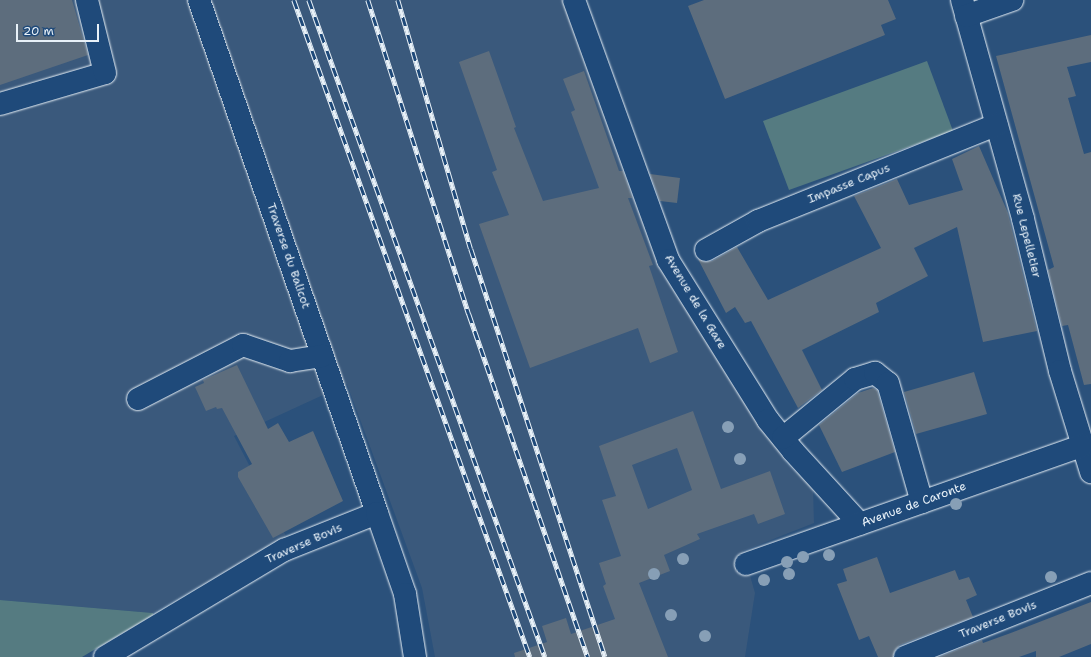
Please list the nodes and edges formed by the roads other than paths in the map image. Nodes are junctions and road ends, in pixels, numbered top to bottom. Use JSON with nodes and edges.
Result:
{"nodes":[{"id":1,"x":87,"y":0,"type":"edge"},
{"id":2,"x":199,"y":0,"type":"edge"},
{"id":3,"x":574,"y":0,"type":"edge"},
{"id":4,"x":1012,"y":0,"type":"edge"},
{"id":5,"x":964,"y":8,"type":"edge"},
{"id":6,"x":0,"y":104,"type":"edge"},
{"id":7,"x":996,"y":125,"type":"junction"},
{"id":8,"x":706,"y":250,"type":"dead end"},
{"id":9,"x":323,"y":356,"type":"junction"},
{"id":10,"x":138,"y":399,"type":"dead end"},
{"id":11,"x":782,"y":438,"type":"junction"},
{"id":12,"x":1082,"y":446,"type":"junction"},
{"id":13,"x":1091,"y":472,"type":"edge"},
{"id":14,"x":922,"y":502,"type":"junction"},
{"id":15,"x":377,"y":513,"type":"junction"},
{"id":16,"x":860,"y":524,"type":"junction"},
{"id":17,"x":746,"y":564,"type":"dead end"},
{"id":18,"x":1091,"y":583,"type":"edge"},
{"id":19,"x":105,"y":657,"type":"edge"},
{"id":20,"x":415,"y":657,"type":"edge"},
{"id":21,"x":905,"y":657,"type":"edge"}],
"edges":[{"from":1,"to":6,"type":"street"},
{"from":2,"to":9,"type":"street","name":"Traverse du Balicot"},
{"from":3,"to":11,"type":"street","name":"Avenue de la Gare"},
{"from":4,"to":5,"type":"street"},
{"from":5,"to":7,"type":"street","name":"Rue Lepelletier"},
{"from":7,"to":8,"type":"street","name":"Impasse Capus"},
{"from":7,"to":12,"type":"street","name":"Rue Lepelletier"},
{"from":9,"to":10,"type":"street"},
{"from":9,"to":15,"type":"street","name":"Traverse du Balicot"},
{"from":11,"to":14,"type":"street"},
{"from":11,"to":16,"type":"street","name":"Avenue de la Gare"},
{"from":12,"to":13,"type":"street","name":"Rue Lepelletier"},
{"from":12,"to":14,"type":"street","name":"Avenue de Caronte"},
{"from":14,"to":16,"type":"street","name":"Avenue de Caronte"},
{"from":15,"to":19,"type":"street","name":"Traverse Bovis"},
{"from":15,"to":20,"type":"street"},
{"from":16,"to":17,"type":"street","name":"Avenue de Caronte"},
{"from":18,"to":21,"type":"street","name":"Traverse Bovis"}]}
